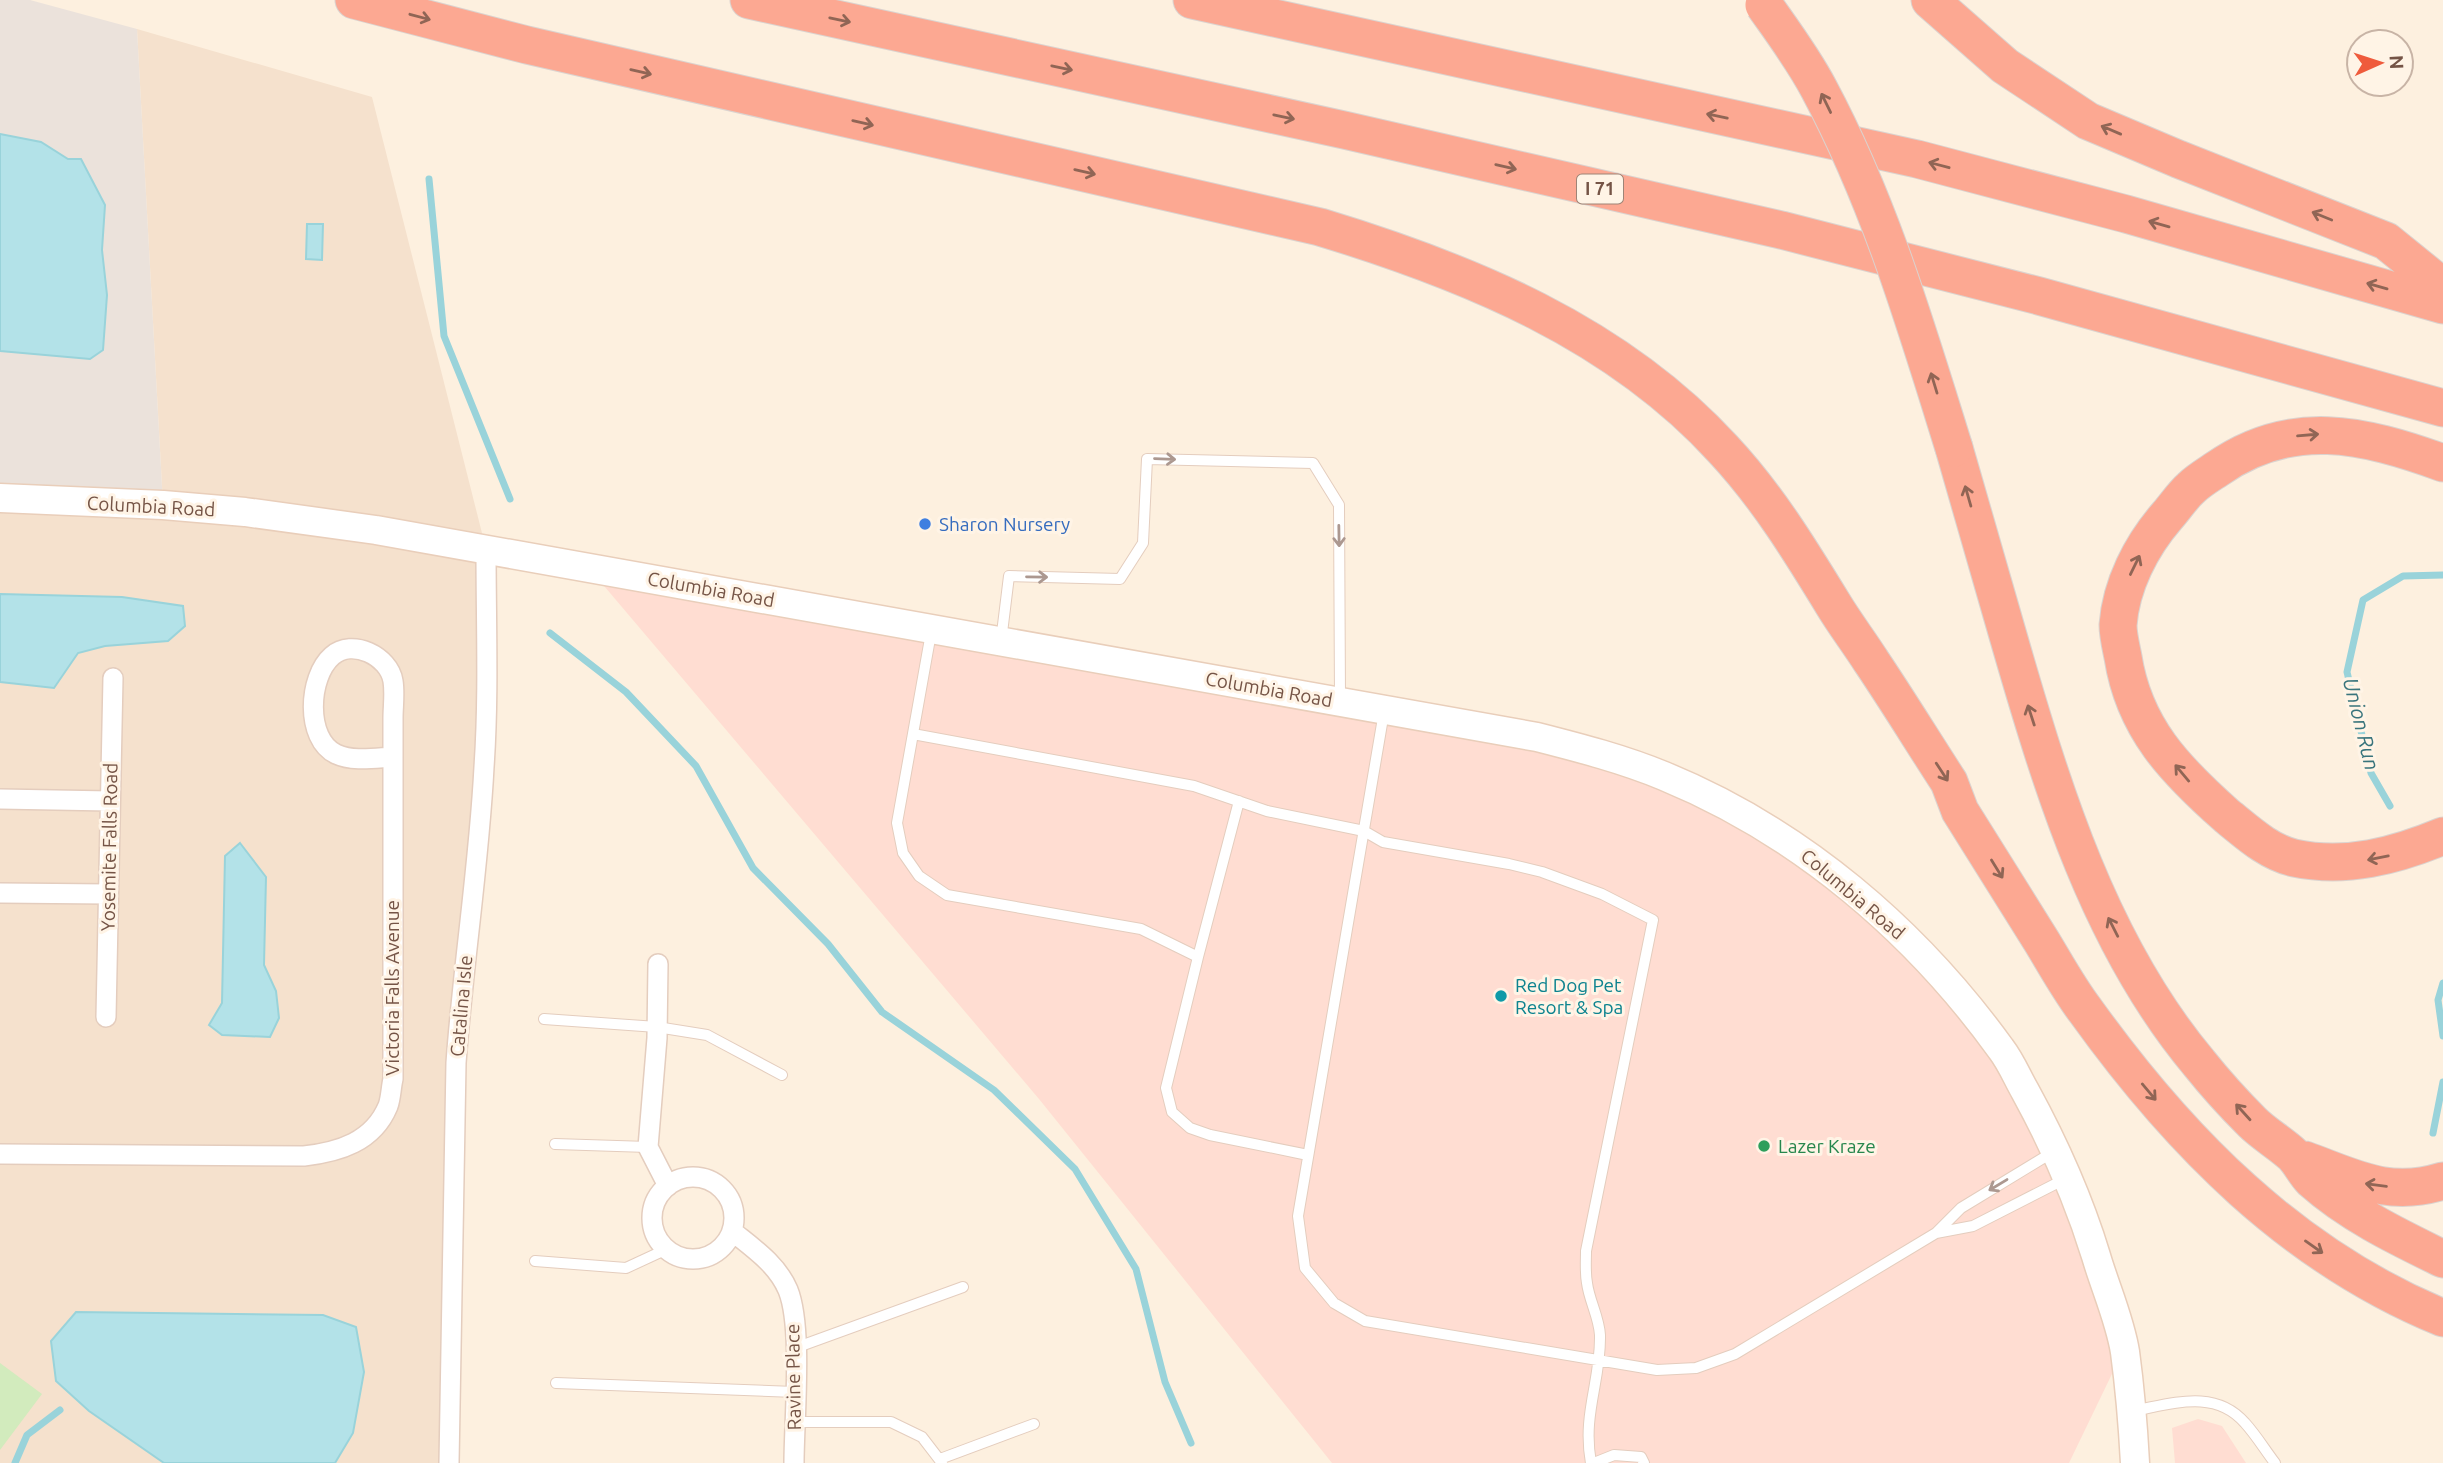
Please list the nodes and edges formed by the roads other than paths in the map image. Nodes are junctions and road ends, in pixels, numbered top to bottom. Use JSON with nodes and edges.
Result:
{"nodes":[{"id":1,"x":354,"y":0,"type":"edge"},
{"id":2,"x":749,"y":0,"type":"edge"},
{"id":3,"x":1192,"y":0,"type":"edge"},
{"id":4,"x":1930,"y":0,"type":"edge"},
{"id":5,"x":1762,"y":2,"type":"edge"},
{"id":6,"x":2443,"y":287,"type":"edge"},
{"id":7,"x":2443,"y":305,"type":"edge"},
{"id":8,"x":2443,"y":408,"type":"edge"},
{"id":9,"x":2443,"y":463,"type":"edge"},
{"id":10,"x":0,"y":498,"type":"edge"},
{"id":11,"x":486,"y":549,"type":"junction"},
{"id":12,"x":931,"y":629,"type":"junction"},
{"id":13,"x":1001,"y":641,"type":"junction"},
{"id":14,"x":113,"y":678,"type":"dead end"},
{"id":15,"x":1340,"y":702,"type":"junction"},
{"id":16,"x":1384,"y":710,"type":"junction"},
{"id":17,"x":913,"y":734,"type":"junction"},
{"id":18,"x":393,"y":757,"type":"junction"},
{"id":19,"x":0,"y":799,"type":"edge"},
{"id":20,"x":110,"y":801,"type":"junction"},
{"id":21,"x":1238,"y":802,"type":"junction"},
{"id":22,"x":1364,"y":831,"type":"junction"},
{"id":23,"x":2443,"y":836,"type":"edge"},
{"id":24,"x":0,"y":893,"type":"edge"},
{"id":25,"x":108,"y":894,"type":"junction"},
{"id":26,"x":1198,"y":957,"type":"junction"},
{"id":27,"x":658,"y":964,"type":"dead end"},
{"id":28,"x":106,"y":1017,"type":"dead end"},
{"id":29,"x":544,"y":1019,"type":"dead end"},
{"id":30,"x":657,"y":1027,"type":"junction"},
{"id":31,"x":782,"y":1075,"type":"dead end"},
{"id":32,"x":555,"y":1144,"type":"dead end"},
{"id":33,"x":648,"y":1147,"type":"junction"},
{"id":34,"x":2056,"y":1150,"type":"junction"},
{"id":35,"x":0,"y":1154,"type":"edge"},
{"id":36,"x":1308,"y":1154,"type":"junction"},
{"id":37,"x":2295,"y":1157,"type":"junction"},
{"id":38,"x":2069,"y":1177,"type":"junction"},
{"id":39,"x":2443,"y":1181,"type":"edge"},
{"id":40,"x":668,"y":1185,"type":"junction"},
{"id":41,"x":732,"y":1231,"type":"junction"},
{"id":42,"x":1936,"y":1233,"type":"junction"},
{"id":43,"x":667,"y":1249,"type":"junction"},
{"id":44,"x":2443,"y":1259,"type":"edge"},
{"id":45,"x":534,"y":1261,"type":"dead end"},
{"id":46,"x":963,"y":1287,"type":"dead end"},
{"id":47,"x":2443,"y":1318,"type":"edge"},
{"id":48,"x":795,"y":1348,"type":"junction"},
{"id":49,"x":1599,"y":1360,"type":"junction"},
{"id":50,"x":556,"y":1382,"type":"dead end"},
{"id":51,"x":795,"y":1392,"type":"junction"},
{"id":52,"x":2132,"y":1411,"type":"junction"},
{"id":53,"x":794,"y":1422,"type":"junction"},
{"id":54,"x":1034,"y":1424,"type":"dead end"},
{"id":55,"x":941,"y":1461,"type":"edge"},
{"id":56,"x":449,"y":1463,"type":"edge"},
{"id":57,"x":794,"y":1463,"type":"edge"},
{"id":58,"x":1592,"y":1463,"type":"edge"},
{"id":59,"x":1644,"y":1463,"type":"edge"},
{"id":60,"x":2135,"y":1463,"type":"edge"},
{"id":61,"x":2274,"y":1463,"type":"edge"}],
"edges":[{"from":1,"to":47,"type":"highway","one_way":true},
{"from":2,"to":8,"type":"highway","number":"I 71","one_way":true},
{"from":7,"to":3,"type":"highway","one_way":true},
{"from":6,"to":4,"type":"highway","one_way":true},
{"from":37,"to":5,"type":"highway","one_way":true,"bridge":true},
{"from":23,"to":9,"type":"highway","one_way":true},
{"from":10,"to":11,"type":"street","name":"Columbia Road"},
{"from":11,"to":12,"type":"street","name":"Columbia Road"},
{"from":11,"to":56,"type":"street","name":"Catalina Isle"},
{"from":12,"to":13,"type":"street","name":"Columbia Road"},
{"from":12,"to":17,"type":"lane"},
{"from":13,"to":15,"type":"street","name":"Columbia Road"},
{"from":13,"to":15,"type":"lane","one_way":true},
{"from":14,"to":20,"type":"street","name":"Yosemite Falls Road"},
{"from":15,"to":16,"type":"street","name":"Columbia Road"},
{"from":16,"to":22,"type":"lane"},
{"from":16,"to":34,"type":"street","name":"Columbia Road"},
{"from":17,"to":21,"type":"lane"},
{"from":17,"to":26,"type":"lane"},
{"from":18,"to":18,"type":"street","name":"Victoria Falls Avenue"},
{"from":18,"to":35,"type":"street","name":"Victoria Falls Avenue"},
{"from":19,"to":20,"type":"street"},
{"from":20,"to":25,"type":"street","name":"Yosemite Falls Road"},
{"from":21,"to":22,"type":"lane"},
{"from":21,"to":26,"type":"lane"},
{"from":22,"to":36,"type":"lane"},
{"from":22,"to":49,"type":"lane"},
{"from":24,"to":25,"type":"street"},
{"from":25,"to":28,"type":"street","name":"Yosemite Falls Road"},
{"from":26,"to":36,"type":"lane"},
{"from":27,"to":30,"type":"street"},
{"from":29,"to":30,"type":"lane"},
{"from":30,"to":31,"type":"lane"},
{"from":30,"to":33,"type":"street"},
{"from":32,"to":33,"type":"lane"},
{"from":33,"to":40,"type":"street"},
{"from":34,"to":38,"type":"street","name":"Columbia Road"},
{"from":34,"to":42,"type":"lane","one_way":true},
{"from":36,"to":49,"type":"lane"},
{"from":39,"to":37,"type":"highway","one_way":true},
{"from":37,"to":44,"type":"highway"},
{"from":38,"to":42,"type":"lane"},
{"from":38,"to":52,"type":"street","name":"Columbia Road"},
{"from":40,"to":41,"type":"street"},
{"from":40,"to":43,"type":"street"},
{"from":41,"to":43,"type":"street"},
{"from":41,"to":48,"type":"street","name":"Ravine Place"},
{"from":42,"to":49,"type":"lane"},
{"from":43,"to":45,"type":"lane"},
{"from":46,"to":48,"type":"lane"},
{"from":48,"to":51,"type":"street","name":"Ravine Place"},
{"from":49,"to":58,"type":"lane"},
{"from":50,"to":51,"type":"lane"},
{"from":51,"to":53,"type":"street","name":"Ravine Place"},
{"from":52,"to":60,"type":"street","name":"Columbia Road"},
{"from":52,"to":61,"type":"lane"},
{"from":53,"to":55,"type":"lane"},
{"from":53,"to":57,"type":"street","name":"Ravine Place"},
{"from":54,"to":55,"type":"lane"},
{"from":58,"to":59,"type":"lane"}]}
